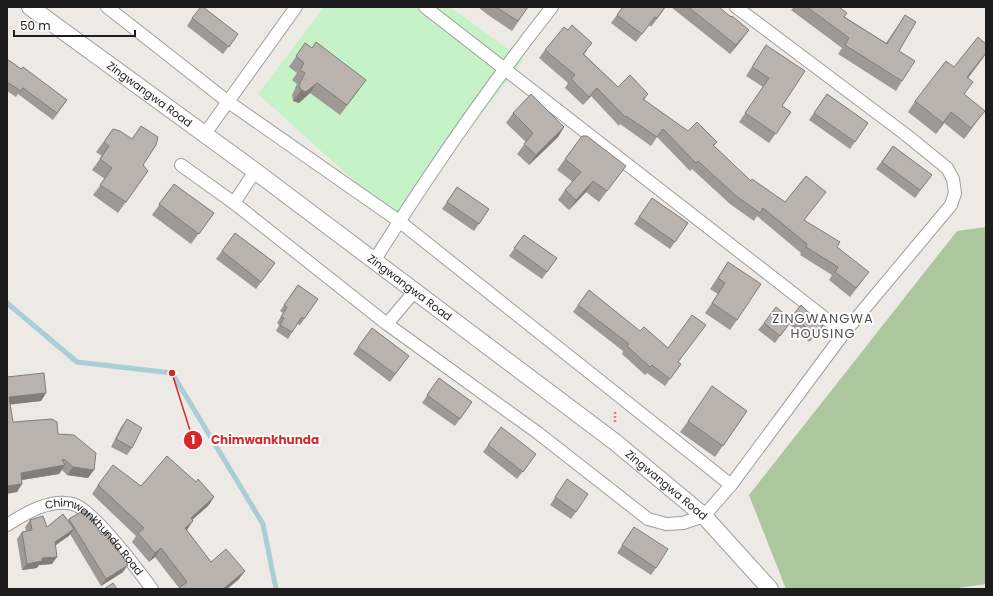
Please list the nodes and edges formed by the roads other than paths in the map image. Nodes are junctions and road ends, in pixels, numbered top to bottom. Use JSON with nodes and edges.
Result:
{"nodes":[{"id":1,"x":30,"y":7,"type":"edge"},
{"id":2,"x":106,"y":7,"type":"edge"},
{"id":3,"x":296,"y":7,"type":"edge"},
{"id":4,"x":425,"y":7,"type":"edge"},
{"id":5,"x":552,"y":7,"type":"edge"},
{"id":6,"x":736,"y":7,"type":"edge"},
{"id":7,"x":503,"y":69,"type":"junction"},
{"id":8,"x":227,"y":101,"type":"junction"},
{"id":9,"x":204,"y":135,"type":"junction"},
{"id":10,"x":181,"y":165,"type":"dead end"},
{"id":11,"x":255,"y":171,"type":"junction"},
{"id":12,"x":234,"y":203,"type":"junction"},
{"id":13,"x":399,"y":221,"type":"junction"},
{"id":14,"x":374,"y":261,"type":"junction"},
{"id":15,"x":414,"y":292,"type":"junction"},
{"id":16,"x":387,"y":324,"type":"junction"},
{"id":17,"x":844,"y":333,"type":"junction"},
{"id":18,"x":731,"y":485,"type":"junction"},
{"id":19,"x":704,"y":516,"type":"junction"},
{"id":20,"x":7,"y":525,"type":"edge"},
{"id":21,"x":152,"y":589,"type":"edge"},
{"id":22,"x":770,"y":589,"type":"edge"}],
"edges":[{"from":1,"to":9,"type":"street","name":"Zingwangwa Road"},
{"from":2,"to":8,"type":"street"},
{"from":3,"to":8,"type":"street"},
{"from":4,"to":7,"type":"street"},
{"from":5,"to":7,"type":"street"},
{"from":6,"to":17,"type":"street"},
{"from":7,"to":13,"type":"street"},
{"from":7,"to":17,"type":"street"},
{"from":8,"to":9,"type":"street"},
{"from":8,"to":13,"type":"street"},
{"from":9,"to":11,"type":"street","name":"Zingwangwa Road"},
{"from":10,"to":12,"type":"street"},
{"from":11,"to":12,"type":"street"},
{"from":11,"to":14,"type":"street","name":"Zingwangwa Road"},
{"from":12,"to":16,"type":"street"},
{"from":13,"to":14,"type":"street"},
{"from":13,"to":18,"type":"street"},
{"from":14,"to":15,"type":"street","name":"Zingwangwa Road"},
{"from":15,"to":16,"type":"street"},
{"from":15,"to":19,"type":"street","name":"Zingwangwa Road"},
{"from":16,"to":19,"type":"street"},
{"from":17,"to":18,"type":"street"},
{"from":18,"to":19,"type":"street"},
{"from":19,"to":22,"type":"street","name":"Zingwangwa Road"},
{"from":20,"to":21,"type":"street","name":"Chimwankhunda Road"}]}
